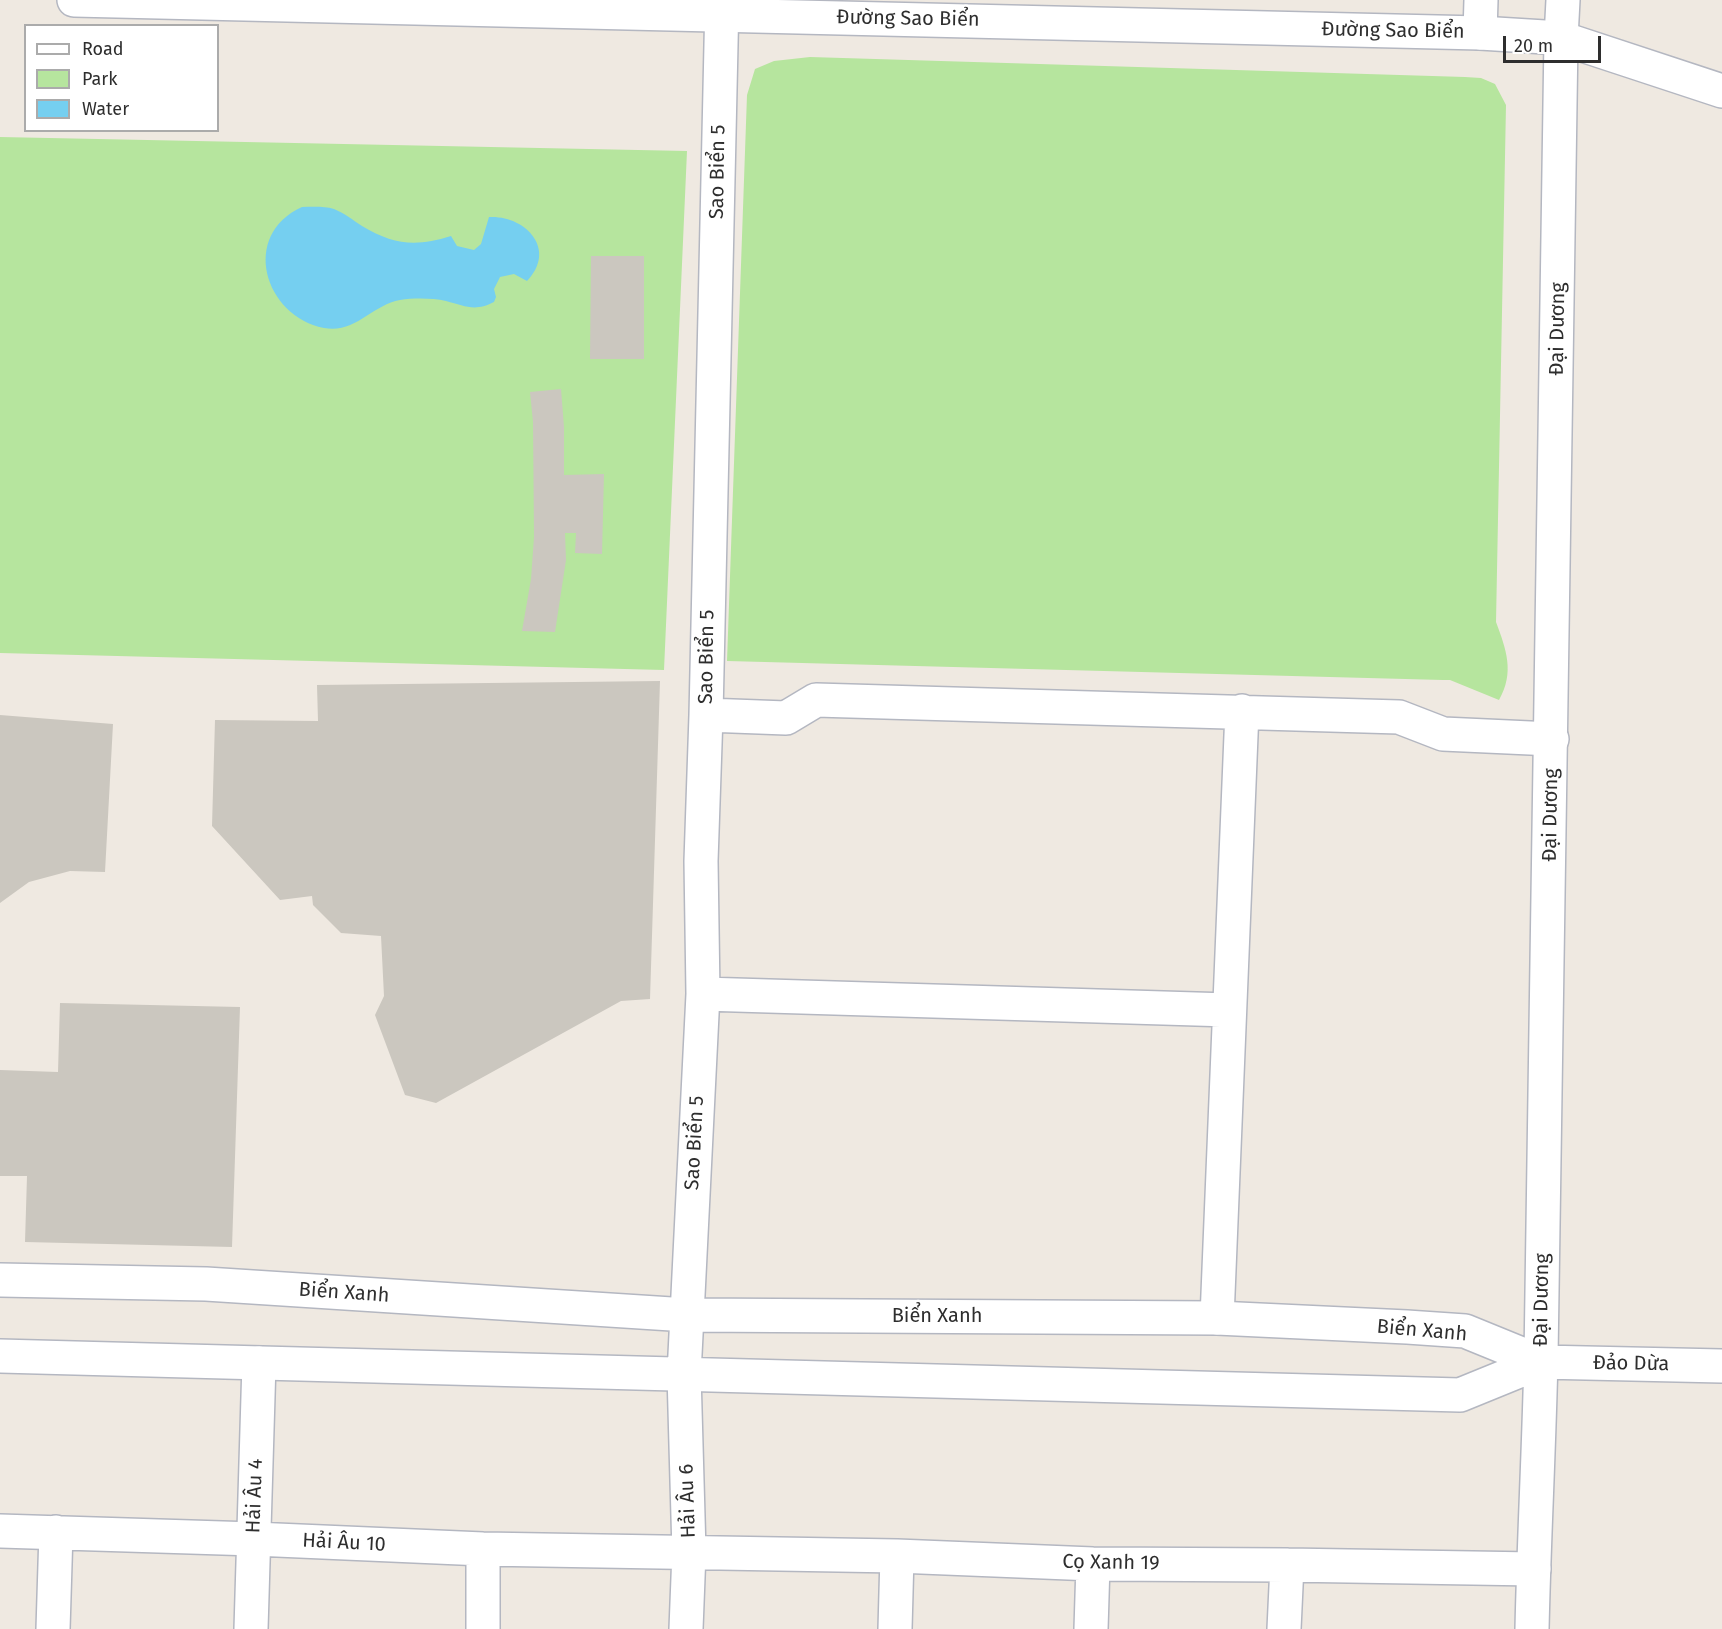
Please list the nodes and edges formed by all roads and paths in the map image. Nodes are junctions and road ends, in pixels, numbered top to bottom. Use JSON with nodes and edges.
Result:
{"nodes":[{"id":1,"x":74,"y":0,"type":"edge"},
{"id":2,"x":1481,"y":0,"type":"edge"},
{"id":3,"x":1563,"y":0,"type":"edge"},
{"id":4,"x":721,"y":7,"type":"edge"},
{"id":5,"x":1480,"y":33,"type":"junction"},
{"id":6,"x":1561,"y":38,"type":"junction"},
{"id":7,"x":1722,"y":91,"type":"edge"},
{"id":8,"x":1242,"y":711,"type":"junction"},
{"id":9,"x":706,"y":716,"type":"junction"},
{"id":10,"x":1552,"y":739,"type":"junction"},
{"id":11,"x":703,"y":994,"type":"junction"},
{"id":12,"x":1229,"y":1010,"type":"junction"},
{"id":13,"x":0,"y":1280,"type":"edge"},
{"id":14,"x":687,"y":1315,"type":"junction"},
{"id":15,"x":1217,"y":1318,"type":"junction"},
{"id":16,"x":0,"y":1356,"type":"edge"},
{"id":17,"x":1541,"y":1362,"type":"junction"},
{"id":18,"x":259,"y":1363,"type":"junction"},
{"id":19,"x":1722,"y":1366,"type":"edge"},
{"id":20,"x":684,"y":1374,"type":"junction"},
{"id":21,"x":0,"y":1531,"type":"edge"},
{"id":22,"x":56,"y":1532,"type":"junction"},
{"id":23,"x":254,"y":1539,"type":"junction"},
{"id":24,"x":483,"y":1549,"type":"junction"},
{"id":25,"x":689,"y":1552,"type":"junction"},
{"id":26,"x":897,"y":1556,"type":"junction"},
{"id":27,"x":1093,"y":1564,"type":"junction"},
{"id":28,"x":1287,"y":1564,"type":"junction"},
{"id":29,"x":1534,"y":1569,"type":"junction"},
{"id":30,"x":53,"y":1629,"type":"edge"},
{"id":31,"x":251,"y":1629,"type":"edge"},
{"id":32,"x":483,"y":1629,"type":"edge"},
{"id":33,"x":686,"y":1629,"type":"edge"},
{"id":34,"x":895,"y":1629,"type":"edge"},
{"id":35,"x":1091,"y":1629,"type":"edge"},
{"id":36,"x":1284,"y":1629,"type":"edge"},
{"id":37,"x":1532,"y":1629,"type":"edge"}],
"edges":[{"from":1,"to":4,"type":"street","name":"Đường Sao Biển"},
{"from":2,"to":5,"type":"street"},
{"from":3,"to":6,"type":"street","name":"Đại Dương"},
{"from":4,"to":5,"type":"street","name":"Đường Sao Biển"},
{"from":4,"to":9,"type":"street","name":"Sao Biển 5"},
{"from":5,"to":6,"type":"street","name":"Đường Sao Biển"},
{"from":6,"to":7,"type":"street","name":"Đường Sao Biển"},
{"from":6,"to":10,"type":"street","name":"Đại Dương"},
{"from":8,"to":9,"type":"street"},
{"from":8,"to":10,"type":"street"},
{"from":8,"to":12,"type":"street"},
{"from":9,"to":11,"type":"street","name":"Sao Biển 5"},
{"from":10,"to":17,"type":"street","name":"Đại Dương"},
{"from":11,"to":12,"type":"street"},
{"from":11,"to":14,"type":"street","name":"Sao Biển 5"},
{"from":12,"to":15,"type":"street"},
{"from":13,"to":14,"type":"street","name":"Biển Xanh"},
{"from":14,"to":15,"type":"street","name":"Biển Xanh"},
{"from":14,"to":20,"type":"street"},
{"from":15,"to":17,"type":"street","name":"Biển Xanh"},
{"from":16,"to":18,"type":"street"},
{"from":17,"to":19,"type":"street","name":"Đảo Dừa"},
{"from":17,"to":20,"type":"street"},
{"from":17,"to":29,"type":"street","name":"Đại Dương"},
{"from":18,"to":20,"type":"street"},
{"from":18,"to":23,"type":"street","name":"Hải Âu 4"},
{"from":20,"to":25,"type":"street","name":"Hải Âu 6"},
{"from":21,"to":22,"type":"street","name":"Hải Âu 10"},
{"from":22,"to":23,"type":"street","name":"Hải Âu 10"},
{"from":22,"to":30,"type":"street"},
{"from":23,"to":24,"type":"street","name":"Hải Âu 10"},
{"from":23,"to":31,"type":"street","name":"Hải Âu 4"},
{"from":24,"to":25,"type":"street","name":"Hải Âu 10"},
{"from":24,"to":32,"type":"street"},
{"from":25,"to":26,"type":"street","name":"Cọ Xanh 19"},
{"from":25,"to":33,"type":"street","name":"Hải Âu 6"},
{"from":26,"to":27,"type":"street","name":"Cọ Xanh 19"},
{"from":26,"to":34,"type":"street"},
{"from":27,"to":28,"type":"street","name":"Cọ Xanh 19"},
{"from":27,"to":35,"type":"street"},
{"from":28,"to":29,"type":"street","name":"Cọ Xanh 19"},
{"from":28,"to":36,"type":"street"},
{"from":29,"to":37,"type":"street","name":"Đại Dương"}]}
